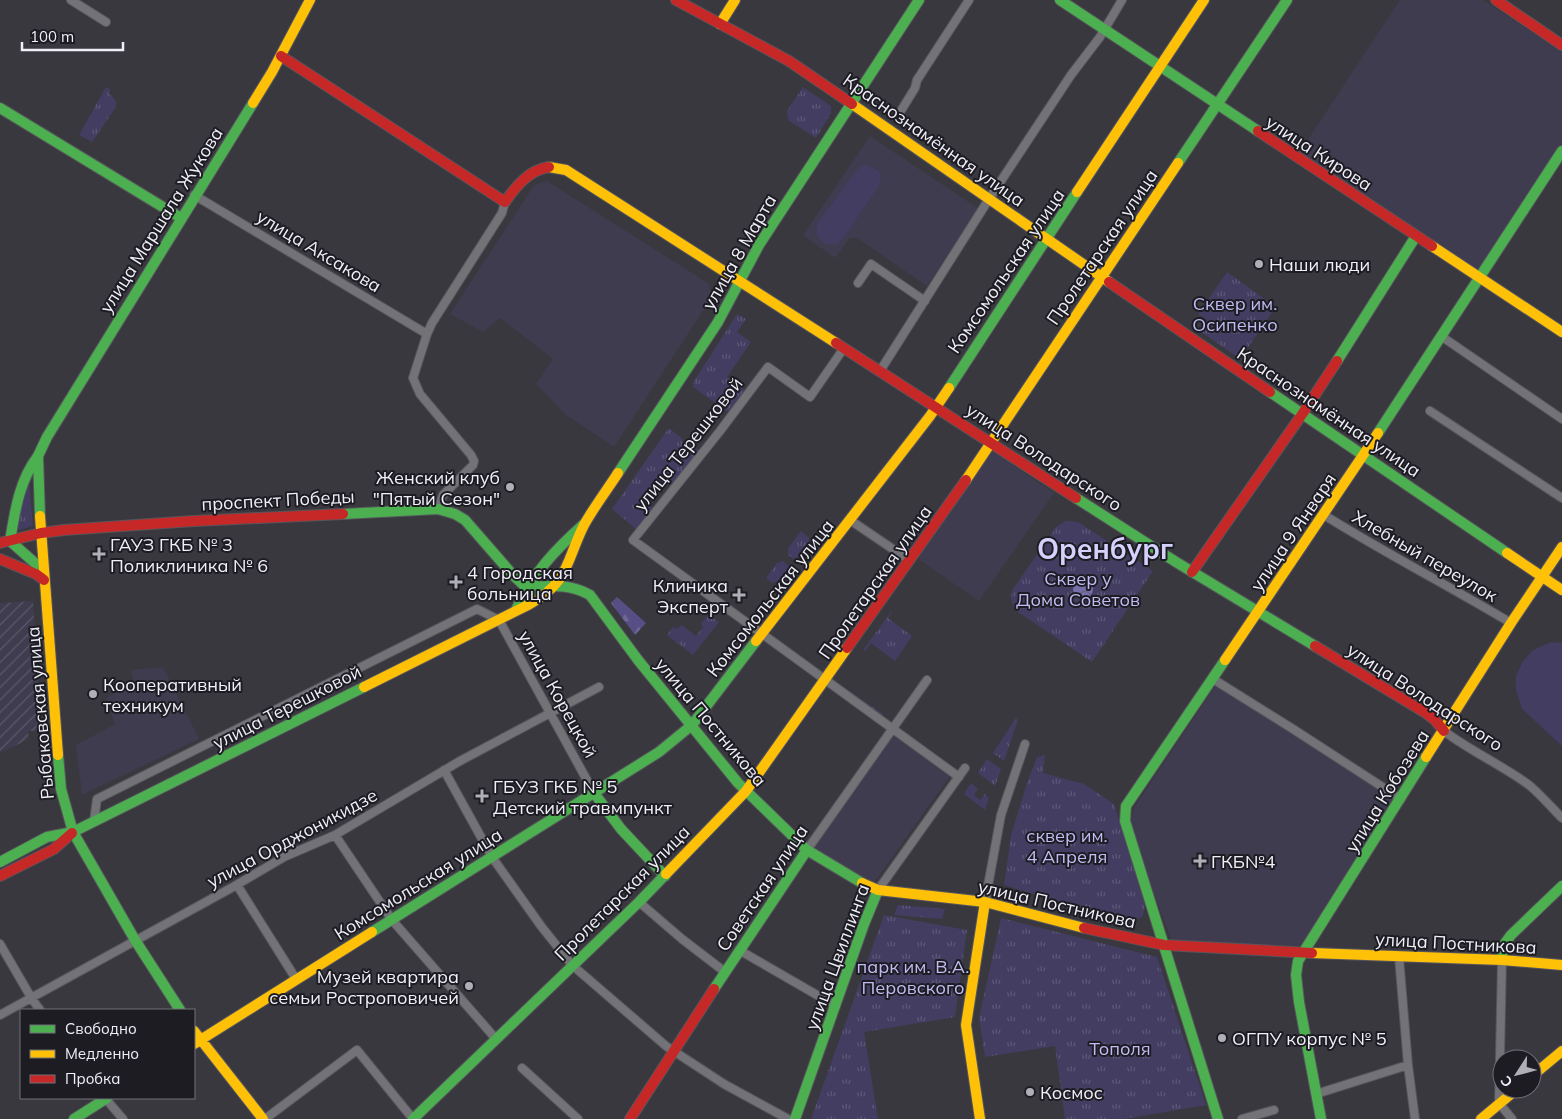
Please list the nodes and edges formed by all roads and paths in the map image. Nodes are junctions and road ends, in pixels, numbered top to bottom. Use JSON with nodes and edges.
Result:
{"nodes":[{"id":1,"x":71,"y":0,"type":"edge"},
{"id":2,"x":310,"y":0,"type":"edge"},
{"id":3,"x":676,"y":0,"type":"edge"},
{"id":4,"x":736,"y":0,"type":"edge"},
{"id":5,"x":919,"y":0,"type":"edge"},
{"id":6,"x":969,"y":0,"type":"edge"},
{"id":7,"x":1060,"y":0,"type":"edge"},
{"id":8,"x":1122,"y":0,"type":"edge"},
{"id":9,"x":1204,"y":0,"type":"edge"},
{"id":10,"x":1287,"y":0,"type":"edge"},
{"id":11,"x":1496,"y":0,"type":"edge"},
{"id":12,"x":106,"y":22,"type":"dead end"},
{"id":13,"x":720,"y":24,"type":"junction"},
{"id":14,"x":1104,"y":30,"type":"junction"},
{"id":15,"x":1562,"y":45,"type":"edge"},
{"id":16,"x":281,"y":56,"type":"junction"},
{"id":17,"x":1160,"y":68,"type":"junction"},
{"id":18,"x":852,"y":103,"type":"junction"},
{"id":19,"x":1217,"y":105,"type":"junction"},
{"id":20,"x":0,"y":108,"type":"edge"},
{"id":21,"x":899,"y":114,"type":"dead end"},
{"id":22,"x":1562,"y":151,"type":"edge"},
{"id":23,"x":194,"y":196,"type":"junction"},
{"id":24,"x":989,"y":199,"type":"junction"},
{"id":25,"x":505,"y":202,"type":"junction"},
{"id":26,"x":181,"y":218,"type":"junction"},
{"id":27,"x":1416,"y":236,"type":"junction"},
{"id":28,"x":1047,"y":240,"type":"junction"},
{"id":29,"x":1101,"y":277,"type":"junction"},
{"id":30,"x":1480,"y":278,"type":"junction"},
{"id":31,"x":740,"y":282,"type":"junction"},
{"id":32,"x":858,"y":283,"type":"dead end"},
{"id":33,"x":926,"y":300,"type":"junction"},
{"id":34,"x":1562,"y":332,"type":"edge"},
{"id":35,"x":427,"y":334,"type":"junction"},
{"id":36,"x":1441,"y":336,"type":"junction"},
{"id":37,"x":844,"y":348,"type":"junction"},
{"id":38,"x":880,"y":371,"type":"junction"},
{"id":39,"x":936,"y":406,"type":"junction"},
{"id":40,"x":1430,"y":411,"type":"dead end"},
{"id":41,"x":1303,"y":413,"type":"junction"},
{"id":42,"x":1562,"y":420,"type":"edge"},
{"id":43,"x":992,"y":443,"type":"junction"},
{"id":44,"x":1364,"y":454,"type":"junction"},
{"id":45,"x":38,"y":456,"type":"junction"},
{"id":46,"x":1562,"y":498,"type":"edge"},
{"id":47,"x":438,"y":509,"type":"junction"},
{"id":48,"x":1324,"y":515,"type":"junction"},
{"id":49,"x":850,"y":520,"type":"junction"},
{"id":50,"x":587,"y":521,"type":"junction"},
{"id":51,"x":41,"y":533,"type":"junction"},
{"id":52,"x":5,"y":542,"type":"edge"},
{"id":53,"x":1562,"y":547,"type":"edge"},
{"id":54,"x":0,"y":559,"type":"edge"},
{"id":55,"x":909,"y":560,"type":"junction"},
{"id":56,"x":1192,"y":572,"type":"junction"},
{"id":57,"x":44,"y":576,"type":"junction"},
{"id":58,"x":1543,"y":576,"type":"junction"},
{"id":59,"x":555,"y":585,"type":"junction"},
{"id":60,"x":526,"y":587,"type":"junction"},
{"id":61,"x":1562,"y":590,"type":"edge"},
{"id":62,"x":536,"y":600,"type":"junction"},
{"id":63,"x":516,"y":610,"type":"junction"},
{"id":64,"x":1259,"y":612,"type":"junction"},
{"id":65,"x":499,"y":620,"type":"junction"},
{"id":66,"x":1511,"y":623,"type":"junction"},
{"id":67,"x":762,"y":635,"type":"junction"},
{"id":68,"x":1213,"y":679,"type":"junction"},
{"id":69,"x":927,"y":680,"type":"dead end"},
{"id":70,"x":825,"y":681,"type":"junction"},
{"id":71,"x":599,"y":687,"type":"dead end"},
{"id":72,"x":551,"y":713,"type":"junction"},
{"id":73,"x":692,"y":725,"type":"junction"},
{"id":74,"x":893,"y":729,"type":"junction"},
{"id":75,"x":1444,"y":731,"type":"junction"},
{"id":76,"x":1024,"y":744,"type":"dead end"},
{"id":77,"x":965,"y":768,"type":"dead end"},
{"id":78,"x":444,"y":770,"type":"junction"},
{"id":79,"x":959,"y":777,"type":"junction"},
{"id":80,"x":746,"y":791,"type":"junction"},
{"id":81,"x":594,"y":792,"type":"junction"},
{"id":82,"x":1401,"y":799,"type":"junction"},
{"id":83,"x":1562,"y":818,"type":"edge"},
{"id":84,"x":94,"y":822,"type":"junction"},
{"id":85,"x":73,"y":832,"type":"junction"},
{"id":86,"x":335,"y":835,"type":"junction"},
{"id":87,"x":807,"y":850,"type":"junction"},
{"id":88,"x":492,"y":857,"type":"junction"},
{"id":89,"x":0,"y":862,"type":"edge"},
{"id":90,"x":0,"y":876,"type":"edge"},
{"id":91,"x":664,"y":876,"type":"junction"},
{"id":92,"x":237,"y":885,"type":"junction"},
{"id":93,"x":1562,"y":886,"type":"edge"},
{"id":94,"x":878,"y":890,"type":"junction"},
{"id":95,"x":639,"y":902,"type":"junction"},
{"id":96,"x":986,"y":902,"type":"junction"},
{"id":97,"x":392,"y":920,"type":"junction"},
{"id":98,"x":135,"y":940,"type":"junction"},
{"id":99,"x":0,"y":944,"type":"edge"},
{"id":100,"x":1164,"y":945,"type":"junction"},
{"id":101,"x":740,"y":950,"type":"junction"},
{"id":102,"x":1303,"y":951,"type":"junction"},
{"id":103,"x":1399,"y":957,"type":"junction"},
{"id":104,"x":1502,"y":960,"type":"junction"},
{"id":105,"x":572,"y":965,"type":"junction"},
{"id":106,"x":1562,"y":965,"type":"edge"},
{"id":107,"x":725,"y":972,"type":"junction"},
{"id":108,"x":296,"y":979,"type":"junction"},
{"id":109,"x":32,"y":998,"type":"junction"},
{"id":110,"x":836,"y":1006,"type":"junction"},
{"id":111,"x":39,"y":1009,"type":"edge"},
{"id":112,"x":179,"y":1009,"type":"edge"},
{"id":113,"x":0,"y":1015,"type":"edge"},
{"id":114,"x":496,"y":1040,"type":"junction"},
{"id":115,"x":197,"y":1042,"type":"edge"},
{"id":116,"x":674,"y":1051,"type":"junction"},
{"id":117,"x":1562,"y":1052,"type":"edge"},
{"id":118,"x":1408,"y":1066,"type":"junction"},
{"id":119,"x":522,"y":1068,"type":"dead end"},
{"id":120,"x":1542,"y":1068,"type":"edge"},
{"id":121,"x":1316,"y":1094,"type":"junction"},
{"id":122,"x":104,"y":1099,"type":"edge"},
{"id":123,"x":107,"y":1099,"type":"edge"},
{"id":124,"x":1505,"y":1099,"type":"edge"},
{"id":125,"x":1499,"y":1104,"type":"junction"},
{"id":126,"x":1274,"y":1110,"type":"dead end"},
{"id":127,"x":74,"y":1119,"type":"edge"},
{"id":128,"x":123,"y":1119,"type":"edge"},
{"id":129,"x":264,"y":1119,"type":"edge"},
{"id":130,"x":413,"y":1119,"type":"edge"},
{"id":131,"x":578,"y":1119,"type":"edge"},
{"id":132,"x":630,"y":1119,"type":"edge"},
{"id":133,"x":788,"y":1119,"type":"edge"},
{"id":134,"x":795,"y":1119,"type":"edge"},
{"id":135,"x":980,"y":1119,"type":"edge"},
{"id":136,"x":1218,"y":1119,"type":"edge"},
{"id":137,"x":1242,"y":1119,"type":"edge"},
{"id":138,"x":1321,"y":1119,"type":"edge"},
{"id":139,"x":1415,"y":1119,"type":"edge"},
{"id":140,"x":1481,"y":1119,"type":"edge"},
{"id":141,"x":1512,"y":1119,"type":"edge"}],
"edges":[{"from":1,"to":12,"type":"street"},
{"from":2,"to":16,"type":"main road","name":"улица Маршала Жукова"},
{"from":3,"to":13,"type":"main road","name":"Краснознамённая улица"},
{"from":4,"to":13,"type":"main road"},
{"from":5,"to":18,"type":"main road","name":"улица 8 Марта"},
{"from":6,"to":21,"type":"street"},
{"from":7,"to":14,"type":"main road","name":"улица Кирова"},
{"from":8,"to":14,"type":"street"},
{"from":9,"to":17,"type":"main road","name":"Комсомольская улица"},
{"from":10,"to":19,"type":"main road","name":"Пролетарская улица"},
{"from":11,"to":15,"type":"main road"},
{"from":13,"to":18,"type":"main road","name":"Краснознамённая улица"},
{"from":14,"to":17,"type":"main road","name":"улица Кирова"},
{"from":14,"to":24,"type":"street"},
{"from":16,"to":23,"type":"main road","name":"улица Маршала Жукова"},
{"from":16,"to":25,"type":"main road"},
{"from":17,"to":19,"type":"main road","name":"улица Кирова"},
{"from":17,"to":28,"type":"main road","name":"Комсомольская улица"},
{"from":18,"to":24,"type":"main road","name":"Краснознамённая улица"},
{"from":18,"to":31,"type":"main road","name":"улица 8 Марта"},
{"from":19,"to":27,"type":"main road","name":"улица Кирова"},
{"from":19,"to":29,"type":"main road","name":"Пролетарская улица"},
{"from":20,"to":26,"type":"main road"},
{"from":22,"to":30,"type":"main road","name":"улица 9 Января"},
{"from":23,"to":26,"type":"main road","name":"улица Маршала Жукова"},
{"from":23,"to":35,"type":"street","name":"улица Аксакова"},
{"from":24,"to":28,"type":"main road","name":"Краснознамённая улица"},
{"from":24,"to":33,"type":"street"},
{"from":25,"to":31,"type":"main road","name":"улица Володарского"},
{"from":25,"to":35,"type":"street"},
{"from":26,"to":45,"type":"main road","name":"улица Маршала Жукова"},
{"from":27,"to":30,"type":"main road","name":"улица Кирова"},
{"from":27,"to":41,"type":"main road"},
{"from":28,"to":29,"type":"main road","name":"Краснознамённая улица"},
{"from":28,"to":39,"type":"main road","name":"Комсомольская улица"},
{"from":29,"to":41,"type":"main road","name":"Краснознамённая улица"},
{"from":29,"to":43,"type":"main road","name":"Пролетарская улица"},
{"from":30,"to":34,"type":"main road","name":"улица Кирова"},
{"from":30,"to":36,"type":"main road","name":"улица 9 Января"},
{"from":31,"to":37,"type":"main road","name":"улица Володарского"},
{"from":31,"to":50,"type":"main road","name":"улица 8 Марта"},
{"from":32,"to":33,"type":"street"},
{"from":33,"to":38,"type":"street"},
{"from":35,"to":47,"type":"street"},
{"from":36,"to":42,"type":"street"},
{"from":36,"to":44,"type":"main road","name":"улица 9 Января"},
{"from":37,"to":38,"type":"main road","name":"улица Володарского"},
{"from":37,"to":67,"type":"street","name":"улица Терешковой"},
{"from":38,"to":39,"type":"main road","name":"улица Володарского"},
{"from":39,"to":43,"type":"main road","name":"улица Володарского"},
{"from":39,"to":49,"type":"main road","name":"Комсомольская улица"},
{"from":40,"to":46,"type":"street"},
{"from":41,"to":44,"type":"main road","name":"Краснознамённая улица"},
{"from":41,"to":56,"type":"main road"},
{"from":43,"to":55,"type":"main road","name":"Пролетарская улица"},
{"from":43,"to":56,"type":"main road","name":"улица Володарского"},
{"from":44,"to":48,"type":"main road","name":"улица 9 Января"},
{"from":44,"to":58,"type":"main road","name":"Краснознамённая улица"},
{"from":45,"to":51,"type":"main road","name":"улица Маршала Жукова"},
{"from":45,"to":52,"type":"main road","name":"улица Маршала Жукова"},
{"from":47,"to":51,"type":"main road","name":"проспект Победы"},
{"from":47,"to":60,"type":"main road","name":"проспект Победы"},
{"from":48,"to":64,"type":"main road","name":"улица 9 Января"},
{"from":48,"to":66,"type":"street","name":"Хлебный переулок"},
{"from":49,"to":55,"type":"street"},
{"from":49,"to":67,"type":"main road","name":"Комсомольская улица"},
{"from":50,"to":59,"type":"main road","name":"улица 8 Марта"},
{"from":50,"to":60,"type":"main road","name":"улица 8 Марта"},
{"from":51,"to":52,"type":"main road","name":"проспект Победы"},
{"from":51,"to":57,"type":"main road","name":"Рыбаковская улица"},
{"from":52,"to":57,"type":"main road"},
{"from":53,"to":58,"type":"main road","name":"улица Кобозева"},
{"from":54,"to":57,"type":"main road"},
{"from":55,"to":70,"type":"main road","name":"Пролетарская улица"},
{"from":56,"to":64,"type":"main road","name":"улица Володарского"},
{"from":57,"to":85,"type":"main road","name":"Рыбаковская улица"},
{"from":58,"to":61,"type":"main road","name":"Краснознамённая улица"},
{"from":58,"to":66,"type":"main road","name":"улица Кобозева"},
{"from":59,"to":60,"type":"main road"},
{"from":59,"to":62,"type":"main road","name":"улица Терешковой"},
{"from":59,"to":73,"type":"main road","name":"улица Постникова"},
{"from":60,"to":62,"type":"main road","name":"проспект Победы"},
{"from":60,"to":63,"type":"main road"},
{"from":62,"to":63,"type":"main road","name":"улица Терешковой"},
{"from":63,"to":65,"type":"main road","name":"улица Терешковой"},
{"from":64,"to":68,"type":"main road","name":"улица 9 Января"},
{"from":64,"to":75,"type":"main road","name":"улица Володарского"},
{"from":65,"to":72,"type":"street","name":"улица Корецкой"},
{"from":65,"to":84,"type":"main road","name":"улица Терешковой"},
{"from":65,"to":84,"type":"street"},
{"from":66,"to":75,"type":"main road","name":"улица Кобозева"},
{"from":67,"to":70,"type":"street"},
{"from":67,"to":73,"type":"main road","name":"Комсомольская улица"},
{"from":68,"to":82,"type":"street"},
{"from":68,"to":100,"type":"main road","name":"улица 9 Января"},
{"from":69,"to":74,"type":"street","name":"Советская улица"},
{"from":70,"to":74,"type":"street"},
{"from":70,"to":80,"type":"main road","name":"Пролетарская улица"},
{"from":71,"to":72,"type":"street","name":"улица Орджоникидзе"},
{"from":72,"to":78,"type":"street","name":"улица Орджоникидзе"},
{"from":72,"to":81,"type":"street","name":"улица Корецкой"},
{"from":73,"to":80,"type":"main road","name":"улица Постникова"},
{"from":73,"to":81,"type":"main road","name":"Комсомольская улица"},
{"from":74,"to":79,"type":"street"},
{"from":74,"to":87,"type":"street","name":"Советская улица"},
{"from":75,"to":82,"type":"main road","name":"улица Кобозева"},
{"from":75,"to":83,"type":"street","name":"улица Володарского"},
{"from":76,"to":96,"type":"street"},
{"from":77,"to":79,"type":"street","name":"улица Цвиллинга"},
{"from":78,"to":86,"type":"street","name":"улица Орджоникидзе"},
{"from":78,"to":88,"type":"street"},
{"from":79,"to":94,"type":"street","name":"улица Цвиллинга"},
{"from":80,"to":87,"type":"main road","name":"улица Постникова"},
{"from":80,"to":91,"type":"main road","name":"Пролетарская улица"},
{"from":81,"to":88,"type":"main road","name":"Комсомольская улица"},
{"from":81,"to":91,"type":"main road","name":"улица Корецкой"},
{"from":82,"to":102,"type":"main road","name":"улица Кобозева"},
{"from":84,"to":85,"type":"main road","name":"улица Терешковой"},
{"from":85,"to":89,"type":"main road","name":"улица Терешковой"},
{"from":85,"to":90,"type":"main road","name":"улица Терешковой"},
{"from":85,"to":98,"type":"main road","name":"Рыбаковская улица"},
{"from":86,"to":92,"type":"street","name":"улица Орджоникидзе"},
{"from":86,"to":97,"type":"street"},
{"from":87,"to":94,"type":"main road","name":"улица Постникова"},
{"from":87,"to":101,"type":"main road","name":"Советская улица"},
{"from":88,"to":97,"type":"main road","name":"Комсомольская улица"},
{"from":88,"to":105,"type":"street"},
{"from":91,"to":95,"type":"main road","name":"Пролетарская улица"},
{"from":92,"to":98,"type":"street","name":"улица Орджоникидзе"},
{"from":92,"to":108,"type":"street"},
{"from":93,"to":104,"type":"main road"},
{"from":94,"to":96,"type":"main road","name":"улица Постникова"},
{"from":94,"to":110,"type":"main road","name":"улица Цвиллинга"},
{"from":95,"to":105,"type":"main road","name":"Пролетарская улица"},
{"from":95,"to":107,"type":"street"},
{"from":96,"to":100,"type":"main road","name":"улица Постникова"},
{"from":96,"to":135,"type":"main road"},
{"from":97,"to":108,"type":"main road","name":"Комсомольская улица"},
{"from":97,"to":114,"type":"street"},
{"from":98,"to":109,"type":"street","name":"улица Орджоникидзе"},
{"from":98,"to":112,"type":"main road","name":"Рыбаковская улица"},
{"from":99,"to":109,"type":"street"},
{"from":100,"to":102,"type":"main road","name":"улица Постникова"},
{"from":100,"to":136,"type":"main road","name":"улица 9 Января"},
{"from":101,"to":107,"type":"main road","name":"Советская улица"},
{"from":101,"to":110,"type":"street"},
{"from":102,"to":103,"type":"main road","name":"улица Постникова"},
{"from":102,"to":121,"type":"main road","name":"улица Кобозева"},
{"from":103,"to":104,"type":"main road","name":"улица Постникова"},
{"from":103,"to":118,"type":"street"},
{"from":104,"to":106,"type":"main road","name":"улица Постникова"},
{"from":104,"to":125,"type":"street"},
{"from":105,"to":114,"type":"main road","name":"Пролетарская улица"},
{"from":105,"to":116,"type":"street"},
{"from":107,"to":116,"type":"main road","name":"Советская улица"},
{"from":108,"to":115,"type":"main road","name":"Комсомольская улица"},
{"from":109,"to":111,"type":"street"},
{"from":109,"to":113,"type":"street","name":"улица Орджоникидзе"},
{"from":110,"to":134,"type":"main road","name":"улица Цвиллинга"},
{"from":114,"to":130,"type":"main road","name":"Пролетарская улица"},
{"from":115,"to":129,"type":"main road"},
{"from":116,"to":132,"type":"main road","name":"Советская улица"},
{"from":116,"to":133,"type":"street"},
{"from":117,"to":120,"type":"main road"},
{"from":118,"to":121,"type":"street"},
{"from":118,"to":139,"type":"street"},
{"from":119,"to":131,"type":"street"},
{"from":121,"to":138,"type":"main road","name":"улица Кобозева"},
{"from":122,"to":127,"type":"main road"},
{"from":123,"to":128,"type":"street"},
{"from":124,"to":125,"type":"main road"},
{"from":125,"to":140,"type":"main road"},
{"from":125,"to":141,"type":"street"},
{"from":126,"to":137,"type":"street"},
{"from":129,"to":130,"type":"street"}]}
